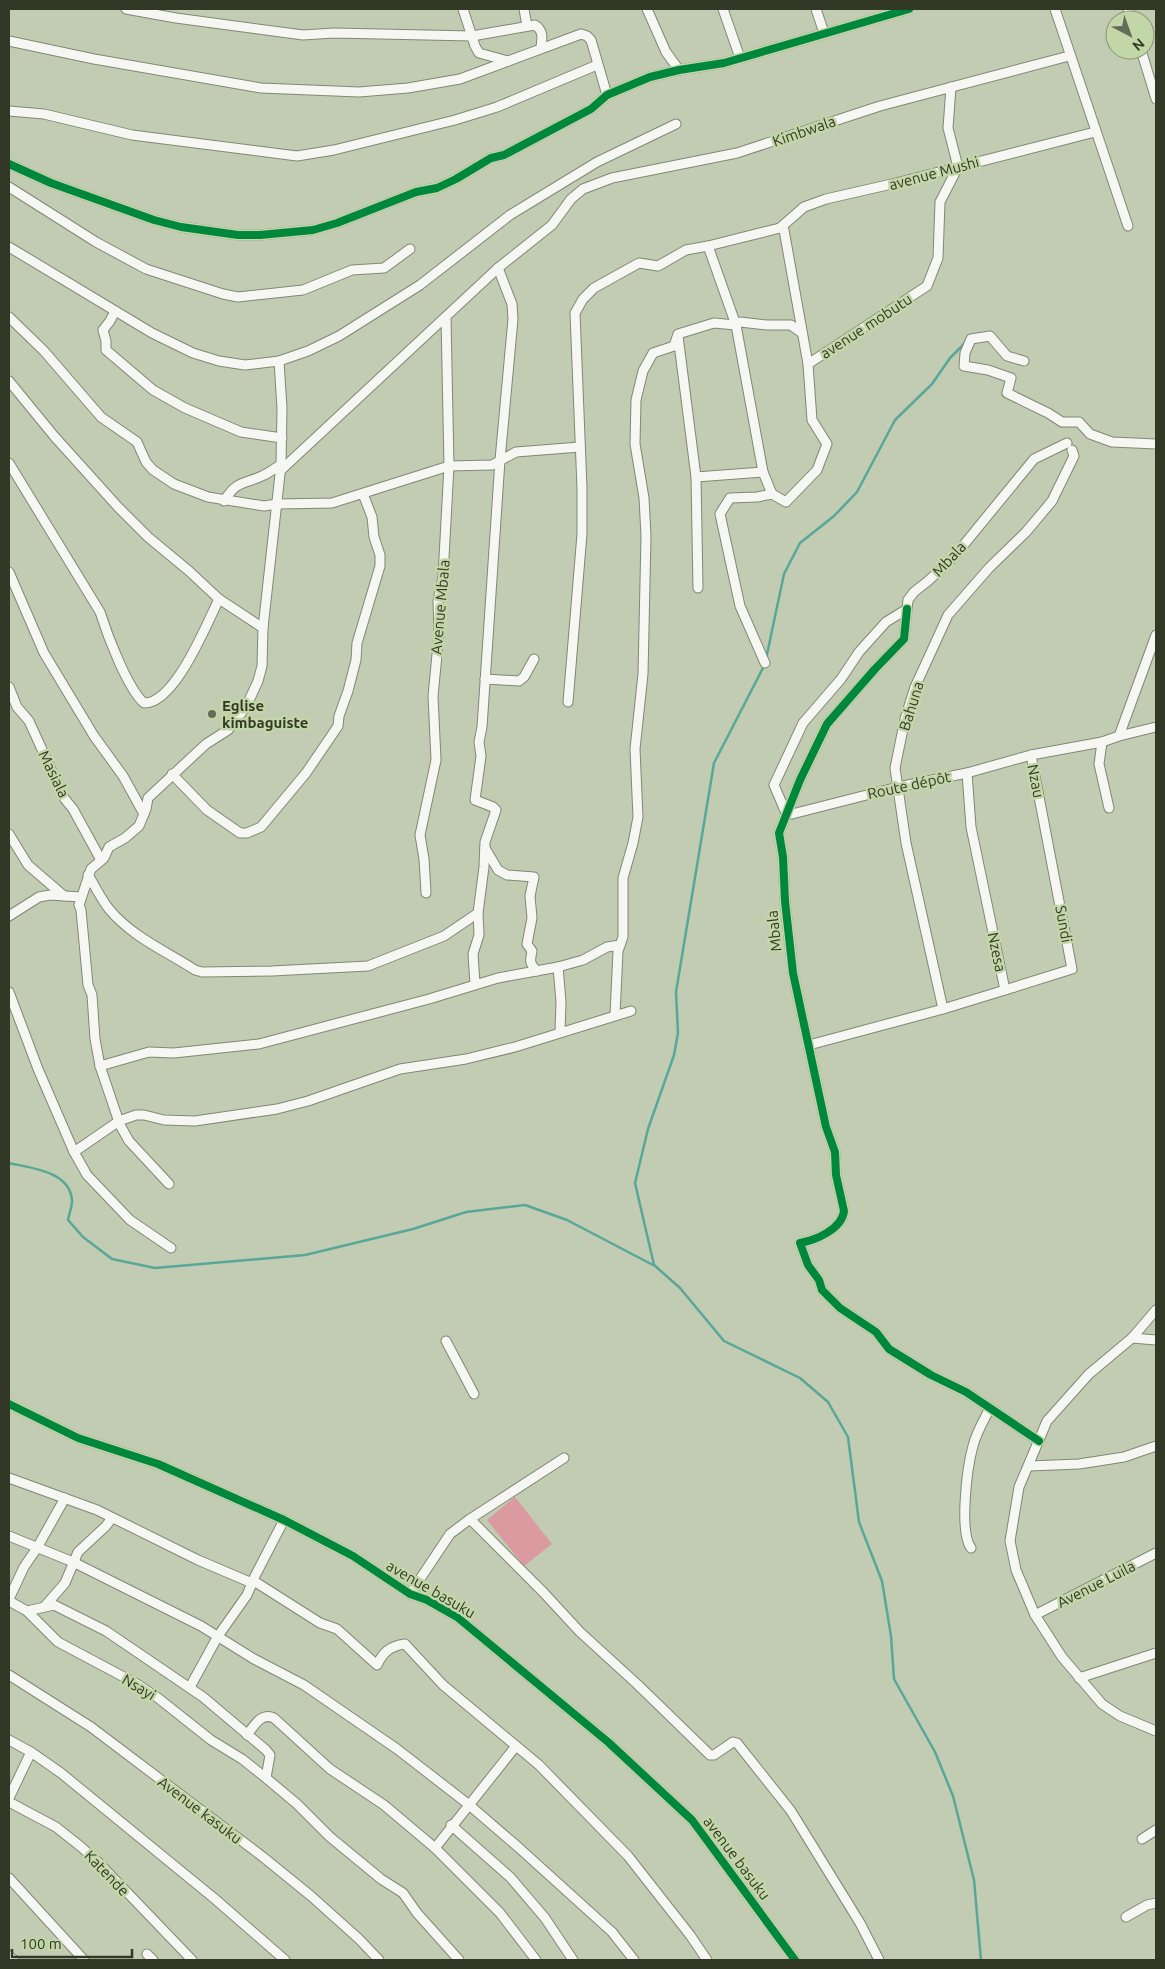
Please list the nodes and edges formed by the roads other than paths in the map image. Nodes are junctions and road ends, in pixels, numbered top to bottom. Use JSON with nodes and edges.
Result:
{"nodes":[{"id":1,"x":126,"y":9,"type":"edge"},
{"id":2,"x":463,"y":9,"type":"edge"},
{"id":3,"x":524,"y":9,"type":"edge"},
{"id":4,"x":647,"y":9,"type":"edge"},
{"id":5,"x":724,"y":9,"type":"edge"},
{"id":6,"x":816,"y":9,"type":"edge"},
{"id":7,"x":909,"y":9,"type":"edge"},
{"id":8,"x":1055,"y":9,"type":"edge"},
{"id":9,"x":527,"y":26,"type":"junction"},
{"id":10,"x":824,"y":32,"type":"junction"},
{"id":11,"x":472,"y":36,"type":"junction"},
{"id":12,"x":9,"y":41,"type":"edge"},
{"id":13,"x":541,"y":48,"type":"junction"},
{"id":14,"x":1070,"y":56,"type":"junction"},
{"id":15,"x":740,"y":58,"type":"junction"},
{"id":16,"x":1144,"y":60,"type":"edge"},
{"id":17,"x":508,"y":61,"type":"junction"},
{"id":18,"x":597,"y":65,"type":"junction"},
{"id":19,"x":679,"y":70,"type":"junction"},
{"id":20,"x":951,"y":87,"type":"junction"},
{"id":21,"x":607,"y":95,"type":"junction"},
{"id":22,"x":1156,"y":99,"type":"edge"},
{"id":23,"x":9,"y":111,"type":"edge"},
{"id":24,"x":676,"y":124,"type":"dead end"},
{"id":25,"x":1095,"y":132,"type":"junction"},
{"id":26,"x":9,"y":164,"type":"edge"},
{"id":27,"x":958,"y":166,"type":"junction"},
{"id":28,"x":9,"y":188,"type":"edge"},
{"id":29,"x":1128,"y":226,"type":"dead end"},
{"id":30,"x":780,"y":228,"type":"junction"},
{"id":31,"x":708,"y":246,"type":"junction"},
{"id":32,"x":9,"y":247,"type":"edge"},
{"id":33,"x":410,"y":249,"type":"dead end"},
{"id":34,"x":498,"y":268,"type":"junction"},
{"id":35,"x":116,"y":311,"type":"junction"},
{"id":36,"x":9,"y":316,"type":"edge"},
{"id":37,"x":446,"y":318,"type":"junction"},
{"id":38,"x":736,"y":325,"type":"junction"},
{"id":39,"x":802,"y":333,"type":"junction"},
{"id":40,"x":678,"y":334,"type":"junction"},
{"id":41,"x":279,"y":361,"type":"junction"},
{"id":42,"x":1024,"y":361,"type":"dead end"},
{"id":43,"x":808,"y":364,"type":"junction"},
{"id":44,"x":9,"y":381,"type":"edge"},
{"id":45,"x":282,"y":438,"type":"junction"},
{"id":46,"x":1156,"y":444,"type":"edge"},
{"id":47,"x":580,"y":446,"type":"junction"},
{"id":48,"x":1070,"y":446,"type":"joint"},
{"id":49,"x":500,"y":460,"type":"junction"},
{"id":50,"x":9,"y":463,"type":"edge"},
{"id":51,"x":449,"y":466,"type":"junction"},
{"id":52,"x":280,"y":468,"type":"junction"},
{"id":53,"x":763,"y":472,"type":"junction"},
{"id":54,"x":696,"y":477,"type":"junction"},
{"id":55,"x":363,"y":494,"type":"junction"},
{"id":56,"x":772,"y":494,"type":"junction"},
{"id":57,"x":224,"y":501,"type":"junction"},
{"id":58,"x":277,"y":504,"type":"junction"},
{"id":59,"x":9,"y":572,"type":"edge"},
{"id":60,"x":698,"y":588,"type":"dead end"},
{"id":61,"x":219,"y":598,"type":"junction"},
{"id":62,"x":907,"y":609,"type":"junction"},
{"id":63,"x":263,"y":628,"type":"junction"},
{"id":64,"x":1156,"y":635,"type":"edge"},
{"id":65,"x":534,"y":659,"type":"dead end"},
{"id":66,"x":765,"y":663,"type":"dead end"},
{"id":67,"x":485,"y":679,"type":"junction"},
{"id":68,"x":9,"y":688,"type":"edge"},
{"id":69,"x":568,"y":702,"type":"dead end"},
{"id":70,"x":1156,"y":728,"type":"edge"},
{"id":71,"x":1119,"y":736,"type":"junction"},
{"id":72,"x":1102,"y":742,"type":"junction"},
{"id":73,"x":1031,"y":755,"type":"junction"},
{"id":74,"x":968,"y":773,"type":"junction"},
{"id":75,"x":172,"y":774,"type":"junction"},
{"id":76,"x":898,"y":787,"type":"junction"},
{"id":77,"x":1109,"y":808,"type":"dead end"},
{"id":78,"x":786,"y":813,"type":"junction"},
{"id":79,"x":144,"y":814,"type":"junction"},
{"id":80,"x":9,"y":834,"type":"edge"},
{"id":81,"x":485,"y":848,"type":"junction"},
{"id":82,"x":101,"y":860,"type":"junction"},
{"id":83,"x":88,"y":875,"type":"junction"},
{"id":84,"x":1055,"y":878,"type":"joint"},
{"id":85,"x":426,"y":893,"type":"dead end"},
{"id":86,"x":64,"y":896,"type":"junction"},
{"id":87,"x":81,"y":898,"type":"junction"},
{"id":88,"x":478,"y":913,"type":"junction"},
{"id":89,"x":9,"y":916,"type":"edge"},
{"id":90,"x":620,"y":945,"type":"junction"},
{"id":91,"x":558,"y":967,"type":"junction"},
{"id":92,"x":537,"y":971,"type":"junction"},
{"id":93,"x":475,"y":984,"type":"junction"},
{"id":94,"x":1005,"y":990,"type":"junction"},
{"id":95,"x":9,"y":992,"type":"edge"},
{"id":96,"x":943,"y":1009,"type":"junction"},
{"id":97,"x":631,"y":1011,"type":"dead end"},
{"id":98,"x":615,"y":1015,"type":"junction"},
{"id":99,"x":560,"y":1032,"type":"junction"},
{"id":100,"x":809,"y":1045,"type":"junction"},
{"id":101,"x":100,"y":1066,"type":"junction"},
{"id":102,"x":118,"y":1121,"type":"junction"},
{"id":103,"x":74,"y":1152,"type":"junction"},
{"id":104,"x":169,"y":1184,"type":"dead end"},
{"id":105,"x":171,"y":1248,"type":"dead end"},
{"id":106,"x":1156,"y":1310,"type":"edge"},
{"id":107,"x":1132,"y":1338,"type":"junction"},
{"id":108,"x":1156,"y":1340,"type":"edge"},
{"id":109,"x":446,"y":1341,"type":"dead end"},
{"id":110,"x":474,"y":1394,"type":"dead end"},
{"id":111,"x":9,"y":1404,"type":"edge"},
{"id":112,"x":990,"y":1408,"type":"junction"},
{"id":113,"x":1039,"y":1441,"type":"junction"},
{"id":114,"x":1156,"y":1446,"type":"edge"},
{"id":115,"x":564,"y":1458,"type":"dead end"},
{"id":116,"x":1029,"y":1466,"type":"junction"},
{"id":117,"x":9,"y":1478,"type":"edge"},
{"id":118,"x":65,"y":1498,"type":"junction"},
{"id":119,"x":112,"y":1518,"type":"junction"},
{"id":120,"x":470,"y":1519,"type":"junction"},
{"id":121,"x":284,"y":1520,"type":"junction"},
{"id":122,"x":9,"y":1536,"type":"edge"},
{"id":123,"x":38,"y":1548,"type":"junction"},
{"id":124,"x":971,"y":1548,"type":"dead end"},
{"id":125,"x":1156,"y":1553,"type":"edge"},
{"id":126,"x":73,"y":1562,"type":"junction"},
{"id":127,"x":252,"y":1583,"type":"junction"},
{"id":128,"x":410,"y":1594,"type":"junction"},
{"id":129,"x":9,"y":1600,"type":"edge"},
{"id":130,"x":45,"y":1606,"type":"junction"},
{"id":131,"x":27,"y":1611,"type":"junction"},
{"id":132,"x":1035,"y":1615,"type":"junction"},
{"id":133,"x":218,"y":1636,"type":"junction"},
{"id":134,"x":1156,"y":1653,"type":"edge"},
{"id":135,"x":9,"y":1675,"type":"edge"},
{"id":136,"x":1079,"y":1678,"type":"junction"},
{"id":137,"x":190,"y":1687,"type":"junction"},
{"id":138,"x":1156,"y":1731,"type":"edge"},
{"id":139,"x":247,"y":1735,"type":"junction"},
{"id":140,"x":9,"y":1740,"type":"edge"},
{"id":141,"x":516,"y":1746,"type":"junction"},
{"id":142,"x":31,"y":1752,"type":"junction"},
{"id":143,"x":13,"y":1775,"type":"edge"},
{"id":144,"x":266,"y":1778,"type":"junction"},
{"id":145,"x":9,"y":1800,"type":"edge"},
{"id":146,"x":468,"y":1804,"type":"junction"},
{"id":147,"x":451,"y":1825,"type":"junction"},
{"id":148,"x":1156,"y":1830,"type":"edge"},
{"id":149,"x":1142,"y":1840,"type":"dead end"},
{"id":150,"x":435,"y":1848,"type":"junction"},
{"id":151,"x":9,"y":1878,"type":"edge"},
{"id":152,"x":1156,"y":1903,"type":"edge"},
{"id":153,"x":1126,"y":1917,"type":"dead end"},
{"id":154,"x":9,"y":1956,"type":"edge"},
{"id":155,"x":13,"y":1960,"type":"edge"},
{"id":156,"x":84,"y":1960,"type":"edge"},
{"id":157,"x":192,"y":1960,"type":"edge"},
{"id":158,"x":285,"y":1960,"type":"edge"},
{"id":159,"x":379,"y":1960,"type":"edge"},
{"id":160,"x":459,"y":1960,"type":"edge"},
{"id":161,"x":536,"y":1960,"type":"edge"},
{"id":162,"x":573,"y":1960,"type":"edge"},
{"id":163,"x":634,"y":1960,"type":"edge"},
{"id":164,"x":707,"y":1960,"type":"edge"},
{"id":165,"x":795,"y":1960,"type":"edge"},
{"id":166,"x":879,"y":1960,"type":"edge"}],
"edges":[{"from":1,"to":11,"type":"street"},
{"from":2,"to":11,"type":"street"},
{"from":3,"to":9,"type":"street"},
{"from":4,"to":19,"type":"street"},
{"from":5,"to":15,"type":"street"},
{"from":6,"to":10,"type":"street"},
{"from":7,"to":10,"type":"street"},
{"from":8,"to":14,"type":"street"},
{"from":9,"to":11,"type":"street"},
{"from":9,"to":13,"type":"street"},
{"from":10,"to":15,"type":"street"},
{"from":11,"to":17,"type":"street"},
{"from":12,"to":17,"type":"street"},
{"from":13,"to":17,"type":"street"},
{"from":13,"to":18,"type":"street"},
{"from":14,"to":20,"type":"street","name":"Kimbwala"},
{"from":14,"to":25,"type":"street"},
{"from":15,"to":19,"type":"street"},
{"from":16,"to":22,"type":"street"},
{"from":18,"to":21,"type":"street"},
{"from":18,"to":23,"type":"street"},
{"from":19,"to":21,"type":"street"},
{"from":20,"to":27,"type":"street"},
{"from":20,"to":34,"type":"street","name":"Kimbwala"},
{"from":21,"to":26,"type":"street"},
{"from":24,"to":41,"type":"street"},
{"from":25,"to":27,"type":"street","name":"avenue Mushi"},
{"from":25,"to":29,"type":"street"},
{"from":27,"to":30,"type":"street","name":"avenue Mushi"},
{"from":27,"to":43,"type":"street","name":"avenue mobutu"},
{"from":28,"to":33,"type":"street"},
{"from":30,"to":31,"type":"street"},
{"from":30,"to":39,"type":"street"},
{"from":31,"to":38,"type":"street"},
{"from":31,"to":47,"type":"street"},
{"from":32,"to":35,"type":"street"},
{"from":34,"to":37,"type":"street","name":"Kimbwala"},
{"from":34,"to":49,"type":"street"},
{"from":35,"to":41,"type":"street"},
{"from":35,"to":45,"type":"street"},
{"from":36,"to":57,"type":"street"},
{"from":37,"to":51,"type":"street","name":"Avenue Mbala"},
{"from":37,"to":52,"type":"street","name":"Kimbwala"},
{"from":38,"to":39,"type":"street"},
{"from":38,"to":40,"type":"street"},
{"from":38,"to":53,"type":"street"},
{"from":39,"to":43,"type":"street"},
{"from":40,"to":54,"type":"street"},
{"from":40,"to":90,"type":"street"},
{"from":41,"to":45,"type":"street"},
{"from":42,"to":46,"type":"street"},
{"from":43,"to":56,"type":"street","name":"avenue mobutu"},
{"from":44,"to":61,"type":"street"},
{"from":45,"to":52,"type":"street"},
{"from":47,"to":49,"type":"street"},
{"from":47,"to":69,"type":"street"},
{"from":48,"to":62,"type":"street","name":"Mbala"},
{"from":48,"to":76,"type":"street","name":"Bahuna"},
{"from":49,"to":51,"type":"street"},
{"from":49,"to":67,"type":"street"},
{"from":50,"to":61,"type":"street"},
{"from":51,"to":55,"type":"street"},
{"from":51,"to":85,"type":"street","name":"Avenue Mbala"},
{"from":52,"to":57,"type":"street","name":"Kimbwala"},
{"from":52,"to":58,"type":"street"},
{"from":53,"to":54,"type":"street"},
{"from":53,"to":56,"type":"street"},
{"from":54,"to":60,"type":"street"},
{"from":55,"to":58,"type":"street"},
{"from":55,"to":75,"type":"street"},
{"from":56,"to":66,"type":"street","name":"avenue mobutu"},
{"from":57,"to":58,"type":"street"},
{"from":58,"to":63,"type":"street"},
{"from":59,"to":79,"type":"street"},
{"from":61,"to":63,"type":"street"},
{"from":62,"to":78,"type":"street"},
{"from":62,"to":78,"type":"street","name":"Mbala"},
{"from":63,"to":75,"type":"street"},
{"from":64,"to":71,"type":"street"},
{"from":65,"to":67,"type":"street"},
{"from":67,"to":81,"type":"street"},
{"from":68,"to":82,"type":"street","name":"Masiala"},
{"from":70,"to":71,"type":"street"},
{"from":71,"to":72,"type":"street","name":"Nzau"},
{"from":72,"to":73,"type":"street","name":"Nzau"},
{"from":72,"to":77,"type":"street"},
{"from":73,"to":74,"type":"street","name":"Route dépôt"},
{"from":73,"to":84,"type":"street","name":"Nzau"},
{"from":74,"to":76,"type":"street","name":"Route dépôt"},
{"from":74,"to":94,"type":"street","name":"Nzesa"},
{"from":75,"to":79,"type":"street"},
{"from":76,"to":78,"type":"street","name":"Route dépôt"},
{"from":76,"to":96,"type":"street","name":"Bahuna"},
{"from":78,"to":100,"type":"street","name":"Mbala"},
{"from":79,"to":82,"type":"street"},
{"from":80,"to":86,"type":"street"},
{"from":81,"to":88,"type":"street"},
{"from":81,"to":92,"type":"street"},
{"from":82,"to":83,"type":"street"},
{"from":83,"to":87,"type":"street"},
{"from":83,"to":88,"type":"street"},
{"from":84,"to":94,"type":"street","name":"Sundi"},
{"from":86,"to":87,"type":"street"},
{"from":86,"to":89,"type":"street"},
{"from":87,"to":101,"type":"street"},
{"from":88,"to":93,"type":"street"},
{"from":90,"to":91,"type":"street"},
{"from":90,"to":98,"type":"street"},
{"from":91,"to":92,"type":"street"},
{"from":91,"to":99,"type":"street"},
{"from":92,"to":93,"type":"street"},
{"from":93,"to":101,"type":"street"},
{"from":94,"to":96,"type":"street","name":"Nzesa"},
{"from":95,"to":103,"type":"street"},
{"from":96,"to":100,"type":"street","name":"Nzesa"},
{"from":97,"to":98,"type":"street"},
{"from":98,"to":99,"type":"street"},
{"from":99,"to":102,"type":"street"},
{"from":100,"to":112,"type":"street","name":"Mbala"},
{"from":101,"to":102,"type":"street"},
{"from":102,"to":103,"type":"street"},
{"from":102,"to":104,"type":"street"},
{"from":103,"to":105,"type":"street"},
{"from":106,"to":107,"type":"street"},
{"from":107,"to":108,"type":"street"},
{"from":107,"to":113,"type":"street"},
{"from":109,"to":110,"type":"street"},
{"from":111,"to":121,"type":"street","name":"avenue basuku"},
{"from":112,"to":113,"type":"street"},
{"from":112,"to":124,"type":"street"},
{"from":113,"to":116,"type":"street"},
{"from":114,"to":116,"type":"street"},
{"from":115,"to":120,"type":"street"},
{"from":116,"to":132,"type":"street"},
{"from":117,"to":118,"type":"street"},
{"from":118,"to":119,"type":"street"},
{"from":118,"to":123,"type":"street"},
{"from":119,"to":126,"type":"street"},
{"from":119,"to":127,"type":"street"},
{"from":120,"to":128,"type":"street"},
{"from":120,"to":166,"type":"street"},
{"from":121,"to":127,"type":"street"},
{"from":121,"to":128,"type":"street","name":"avenue basuku"},
{"from":122,"to":123,"type":"street"},
{"from":123,"to":126,"type":"street"},
{"from":123,"to":129,"type":"street"},
{"from":125,"to":132,"type":"street","name":"Avenue Luila"},
{"from":126,"to":130,"type":"street"},
{"from":126,"to":133,"type":"street"},
{"from":127,"to":133,"type":"street"},
{"from":127,"to":141,"type":"street"},
{"from":128,"to":165,"type":"street","name":"avenue basuku"},
{"from":129,"to":131,"type":"street","name":"Nsayi"},
{"from":130,"to":131,"type":"street"},
{"from":130,"to":137,"type":"street"},
{"from":131,"to":144,"type":"street","name":"Nsayi"},
{"from":132,"to":136,"type":"street"},
{"from":133,"to":137,"type":"street"},
{"from":133,"to":146,"type":"street"},
{"from":134,"to":136,"type":"street"},
{"from":135,"to":159,"type":"street","name":"Avenue kasuku"},
{"from":136,"to":138,"type":"street"},
{"from":137,"to":139,"type":"street"},
{"from":139,"to":144,"type":"street"},
{"from":139,"to":150,"type":"street"},
{"from":140,"to":142,"type":"street"},
{"from":141,"to":146,"type":"street"},
{"from":141,"to":164,"type":"street"},
{"from":142,"to":143,"type":"street"},
{"from":142,"to":158,"type":"street"},
{"from":143,"to":145,"type":"street"},
{"from":144,"to":160,"type":"street","name":"Nsayi"},
{"from":145,"to":157,"type":"street","name":"Katende"},
{"from":146,"to":147,"type":"street"},
{"from":146,"to":163,"type":"street"},
{"from":147,"to":150,"type":"street"},
{"from":147,"to":162,"type":"street"},
{"from":148,"to":149,"type":"street"},
{"from":150,"to":161,"type":"street"},
{"from":151,"to":156,"type":"street"},
{"from":152,"to":153,"type":"street"},
{"from":154,"to":155,"type":"street"}]}
